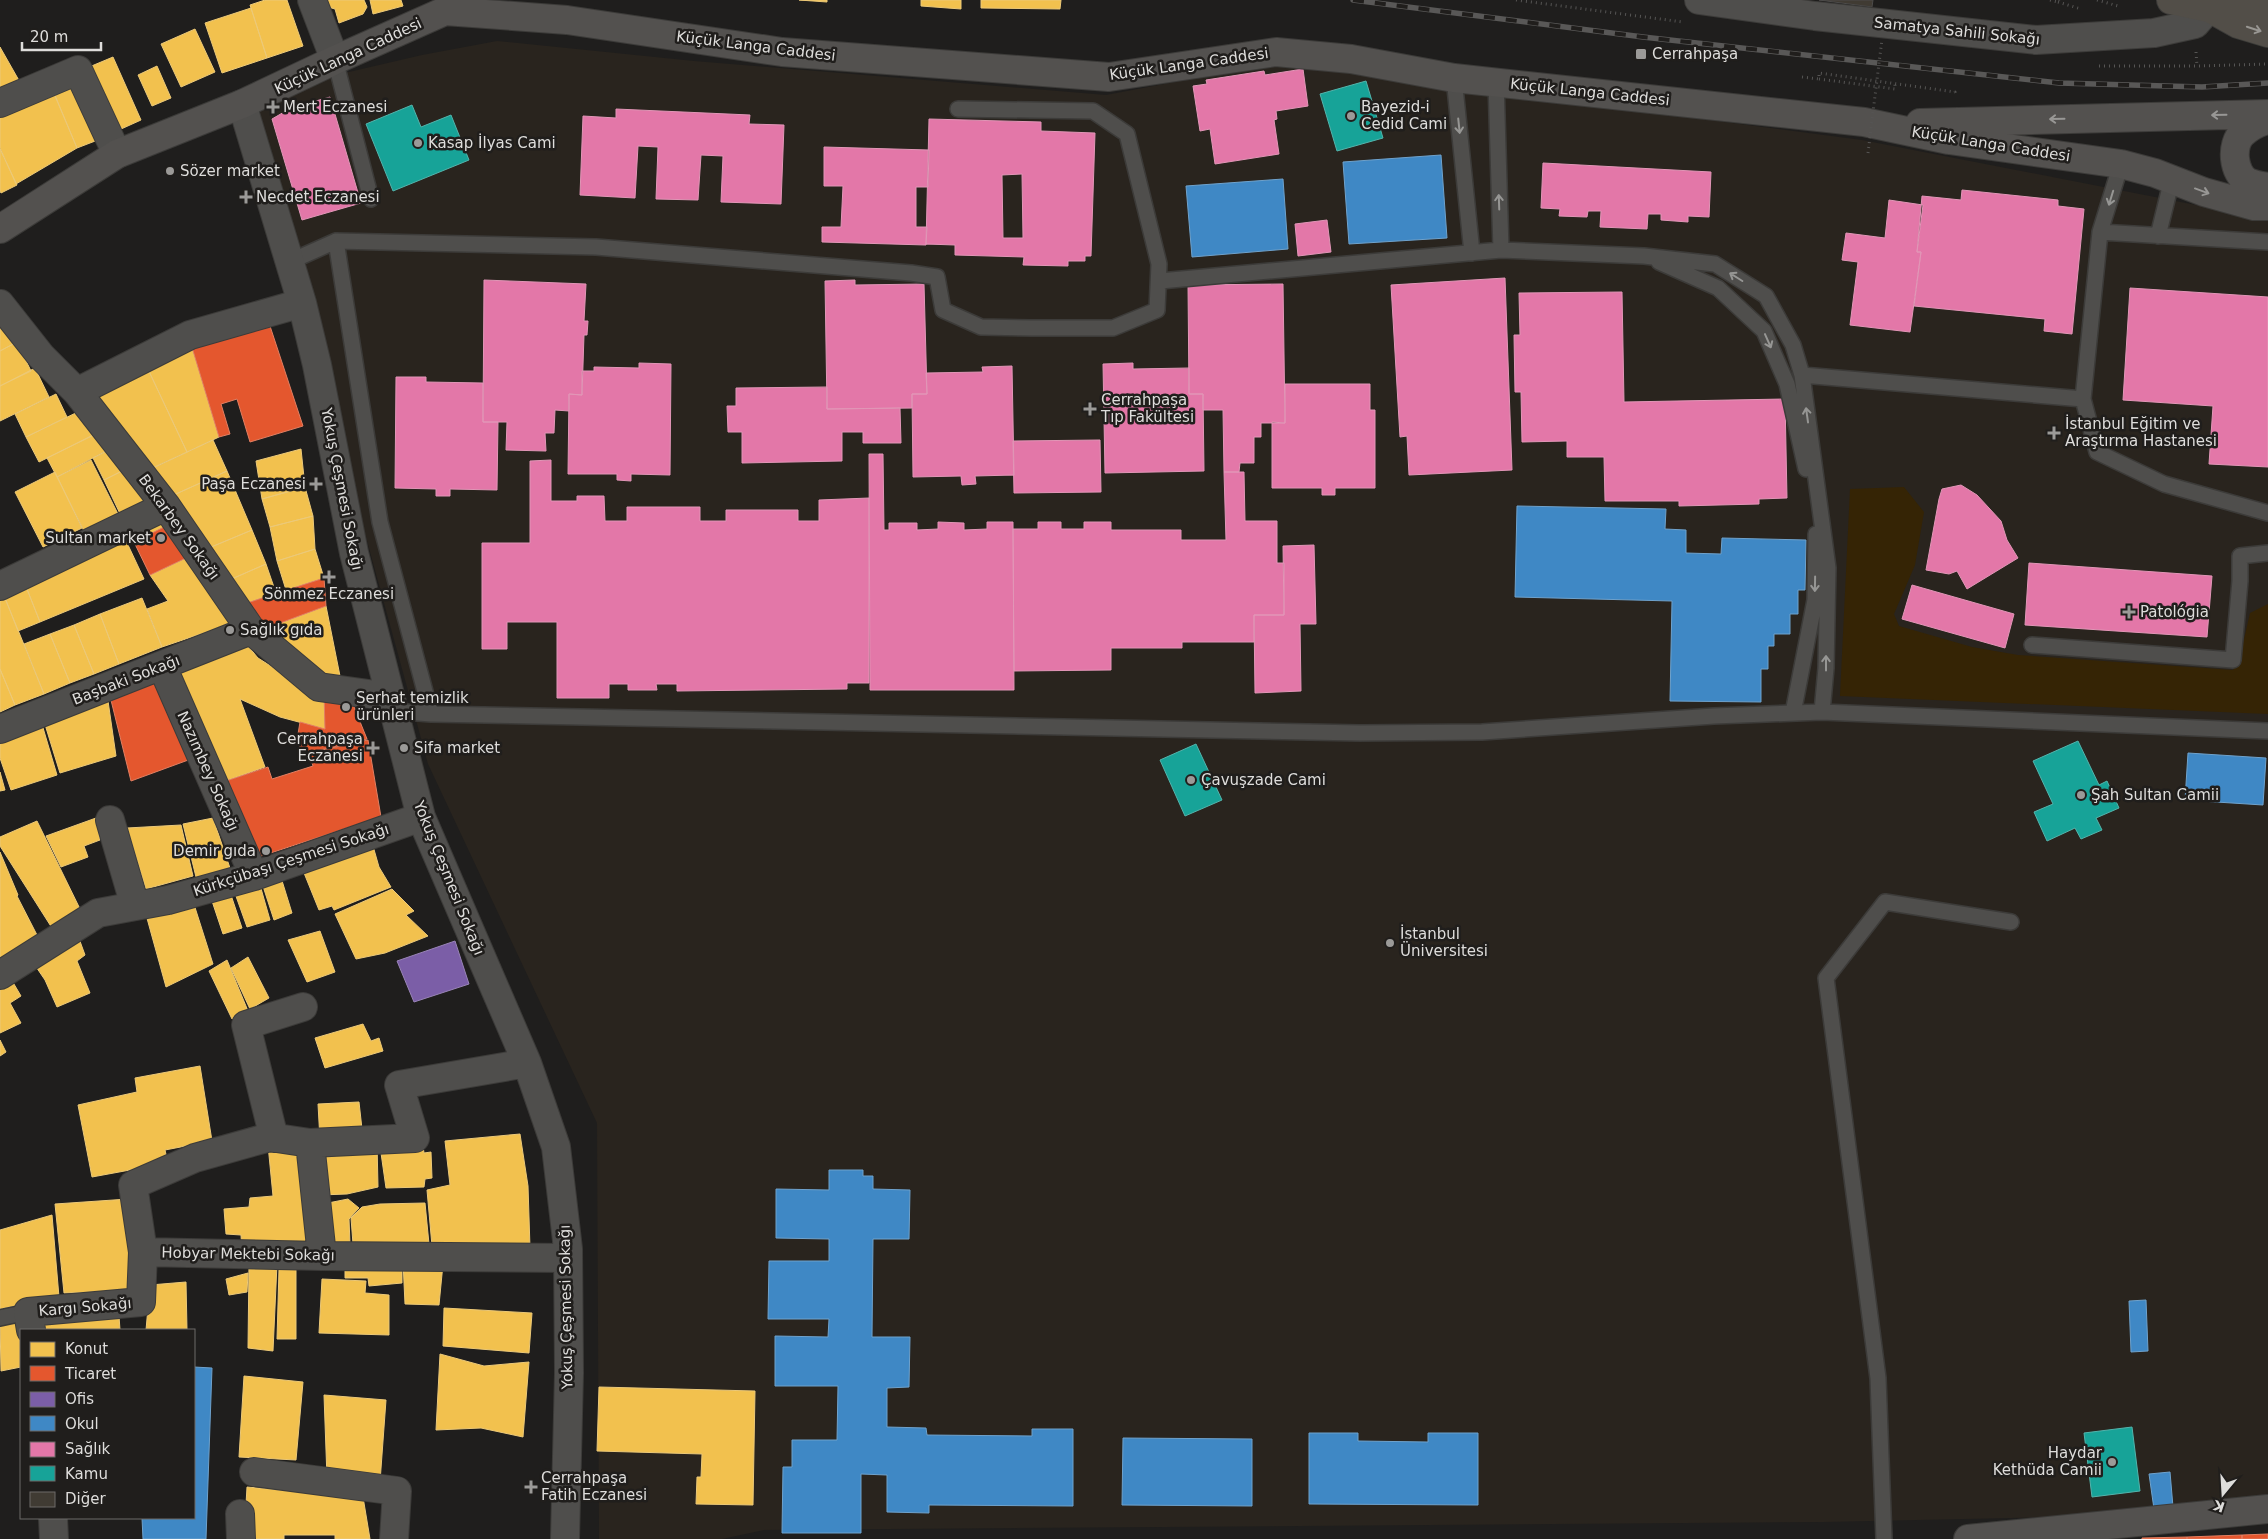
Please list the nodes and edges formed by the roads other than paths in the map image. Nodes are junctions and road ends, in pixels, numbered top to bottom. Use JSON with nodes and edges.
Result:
{"nodes":[{"id":1,"x":312,"y":0,"type":"edge"},
{"id":2,"x":1699,"y":0,"type":"edge"},
{"id":3,"x":2171,"y":0,"type":"edge"},
{"id":4,"x":446,"y":6,"type":"edge"},
{"id":5,"x":2209,"y":8,"type":"junction"},
{"id":6,"x":2268,"y":8,"type":"edge"},
{"id":7,"x":2268,"y":33,"type":"edge"},
{"id":8,"x":335,"y":60,"type":"junction"},
{"id":9,"x":1454,"y":78,"type":"junction"},
{"id":10,"x":1496,"y":82,"type":"junction"},
{"id":11,"x":0,"y":103,"type":"edge"},
{"id":12,"x":242,"y":104,"type":"junction"},
{"id":13,"x":958,"y":109,"type":"dead end"},
{"id":14,"x":2268,"y":114,"type":"edge"},
{"id":15,"x":2268,"y":120,"type":"edge"},
{"id":16,"x":1864,"y":122,"type":"junction"},
{"id":17,"x":117,"y":154,"type":"junction"},
{"id":18,"x":2121,"y":164,"type":"junction"},
{"id":19,"x":2172,"y":179,"type":"junction"},
{"id":20,"x":2268,"y":187,"type":"edge"},
{"id":21,"x":370,"y":199,"type":"dead end"},
{"id":22,"x":2268,"y":206,"type":"edge"},
{"id":23,"x":0,"y":229,"type":"edge"},
{"id":24,"x":2100,"y":232,"type":"junction"},
{"id":25,"x":2158,"y":236,"type":"junction"},
{"id":26,"x":336,"y":241,"type":"junction"},
{"id":27,"x":2268,"y":242,"type":"edge"},
{"id":28,"x":1501,"y":250,"type":"junction"},
{"id":29,"x":1472,"y":253,"type":"junction"},
{"id":30,"x":1644,"y":256,"type":"junction"},
{"id":31,"x":289,"y":262,"type":"junction"},
{"id":32,"x":1160,"y":281,"type":"junction"},
{"id":33,"x":302,"y":303,"type":"junction"},
{"id":34,"x":0,"y":304,"type":"edge"},
{"id":35,"x":1802,"y":375,"type":"junction"},
{"id":36,"x":76,"y":392,"type":"junction"},
{"id":37,"x":2083,"y":399,"type":"junction"},
{"id":38,"x":166,"y":506,"type":"junction"},
{"id":39,"x":2268,"y":513,"type":"edge"},
{"id":40,"x":2268,"y":553,"type":"edge"},
{"id":41,"x":0,"y":586,"type":"edge"},
{"id":42,"x":252,"y":630,"type":"junction"},
{"id":43,"x":2032,"y":645,"type":"dead end"},
{"id":44,"x":162,"y":666,"type":"junction"},
{"id":45,"x":392,"y":704,"type":"junction"},
{"id":46,"x":1822,"y":712,"type":"junction"},
{"id":47,"x":1793,"y":713,"type":"junction"},
{"id":48,"x":430,"y":714,"type":"junction"},
{"id":49,"x":0,"y":729,"type":"edge"},
{"id":50,"x":2268,"y":732,"type":"edge"},
{"id":51,"x":420,"y":817,"type":"junction"},
{"id":52,"x":110,"y":820,"type":"dead end"},
{"id":53,"x":254,"y":876,"type":"junction"},
{"id":54,"x":135,"y":906,"type":"junction"},
{"id":55,"x":2011,"y":922,"type":"dead end"},
{"id":56,"x":0,"y":975,"type":"edge"},
{"id":57,"x":303,"y":1007,"type":"dead end"},
{"id":58,"x":527,"y":1063,"type":"junction"},
{"id":59,"x":274,"y":1138,"type":"junction"},
{"id":60,"x":310,"y":1143,"type":"junction"},
{"id":61,"x":143,"y":1252,"type":"junction"},
{"id":62,"x":322,"y":1256,"type":"junction"},
{"id":63,"x":568,"y":1258,"type":"junction"},
{"id":64,"x":0,"y":1318,"type":"edge"},
{"id":65,"x":30,"y":1321,"type":"edge"},
{"id":66,"x":254,"y":1472,"type":"dead end"},
{"id":67,"x":2268,"y":1509,"type":"edge"},
{"id":68,"x":52,"y":1519,"type":"edge"},
{"id":69,"x":54,"y":1539,"type":"edge"},
{"id":70,"x":394,"y":1539,"type":"edge"},
{"id":71,"x":565,"y":1539,"type":"edge"},
{"id":72,"x":1884,"y":1539,"type":"edge"},
{"id":73,"x":1968,"y":1539,"type":"edge"}],
"edges":[{"from":1,"to":8,"type":"street"},
{"from":2,"to":5,"type":"street","name":"Samatya Sahili Sokağı"},
{"from":3,"to":5,"type":"main road"},
{"from":4,"to":8,"type":"street","name":"Küçük Langa Caddesi"},
{"from":4,"to":9,"type":"street","name":"Küçük Langa Caddesi"},
{"from":5,"to":6,"type":"main road"},
{"from":5,"to":7,"type":"main road","one_way":true},
{"from":8,"to":12,"type":"street","name":"Küçük Langa Caddesi"},
{"from":8,"to":21,"type":"lane"},
{"from":9,"to":10,"type":"street","name":"Küçük Langa Caddesi"},
{"from":9,"to":29,"type":"lane","one_way":true},
{"from":10,"to":16,"type":"street","name":"Küçük Langa Caddesi"},
{"from":28,"to":10,"type":"lane","one_way":true},
{"from":11,"to":17,"type":"street"},
{"from":12,"to":17,"type":"street","name":"Küçük Langa Caddesi"},
{"from":12,"to":31,"type":"street","name":"Yokuş Çeşmesi Sokağı"},
{"from":13,"to":32,"type":"lane"},
{"from":14,"to":16,"type":"street","one_way":true},
{"from":15,"to":20,"type":"street"},
{"from":16,"to":18,"type":"street","name":"Küçük Langa Caddesi"},
{"from":17,"to":23,"type":"street","name":"Küçük Langa Caddesi"},
{"from":18,"to":19,"type":"street","name":"Küçük Langa Caddesi"},
{"from":18,"to":24,"type":"lane","one_way":true},
{"from":19,"to":22,"type":"street","name":"Küçük Langa Caddesi","one_way":true},
{"from":19,"to":25,"type":"lane"},
{"from":24,"to":25,"type":"lane"},
{"from":24,"to":37,"type":"lane"},
{"from":25,"to":27,"type":"lane"},
{"from":26,"to":31,"type":"lane"},
{"from":26,"to":32,"type":"lane"},
{"from":26,"to":48,"type":"lane"},
{"from":28,"to":29,"type":"lane"},
{"from":28,"to":30,"type":"lane"},
{"from":29,"to":32,"type":"lane"},
{"from":35,"to":30,"type":"lane","one_way":true},
{"from":30,"to":47,"type":"lane","one_way":true},
{"from":31,"to":33,"type":"street","name":"Yokuş Çeşmesi Sokağı"},
{"from":33,"to":36,"type":"street"},
{"from":33,"to":45,"type":"street","name":"Yokuş Çeşmesi Sokağı"},
{"from":34,"to":36,"type":"street","name":"Bekarbey Sokağı"},
{"from":35,"to":37,"type":"lane"},
{"from":46,"to":35,"type":"lane","one_way":true},
{"from":36,"to":38,"type":"street","name":"Bekarbey Sokağı"},
{"from":37,"to":39,"type":"lane"},
{"from":38,"to":41,"type":"street"},
{"from":38,"to":42,"type":"street","name":"Bekarbey Sokağı"},
{"from":40,"to":43,"type":"lane"},
{"from":42,"to":44,"type":"street","name":"Başbaki Sokağı"},
{"from":42,"to":45,"type":"street","name":"Bekarbey Sokağı"},
{"from":44,"to":49,"type":"street","name":"Başbaki Sokağı"},
{"from":44,"to":53,"type":"street","name":"Nazımbey Sokağı"},
{"from":45,"to":48,"type":"lane"},
{"from":45,"to":51,"type":"street","name":"Yokuş Çeşmesi Sokağı"},
{"from":46,"to":47,"type":"lane"},
{"from":46,"to":50,"type":"lane"},
{"from":47,"to":48,"type":"lane"},
{"from":51,"to":53,"type":"street","name":"Kürkçübaşı Çeşmesi Sokağı"},
{"from":51,"to":58,"type":"street","name":"Yokuş Çeşmesi Sokağı"},
{"from":52,"to":54,"type":"street"},
{"from":53,"to":54,"type":"street","name":"Kürkçübaşı Çeşmesi Sokağı"},
{"from":54,"to":56,"type":"street","name":"Kürkçübaşı Çeşmesi Sokağı"},
{"from":55,"to":72,"type":"lane"},
{"from":57,"to":59,"type":"street"},
{"from":58,"to":60,"type":"street","name":"Hobyar Mektebi Sokağı"},
{"from":58,"to":63,"type":"street","name":"Yokuş Çeşmesi Sokağı"},
{"from":59,"to":60,"type":"street","name":"Hobyar Mektebi Sokağı"},
{"from":59,"to":61,"type":"street","name":"Hobyar Mektebi Sokağı"},
{"from":60,"to":62,"type":"street"},
{"from":61,"to":62,"type":"street","name":"Hobyar Mektebi Sokağı"},
{"from":61,"to":65,"type":"street","name":"Kargı Sokağı"},
{"from":62,"to":63,"type":"street","name":"Hobyar Mektebi Sokağı"},
{"from":63,"to":71,"type":"street","name":"Yokuş Çeşmesi Sokağı"},
{"from":64,"to":65,"type":"lane"},
{"from":66,"to":70,"type":"street"},
{"from":67,"to":73,"type":"street"},
{"from":68,"to":69,"type":"street"}]}
